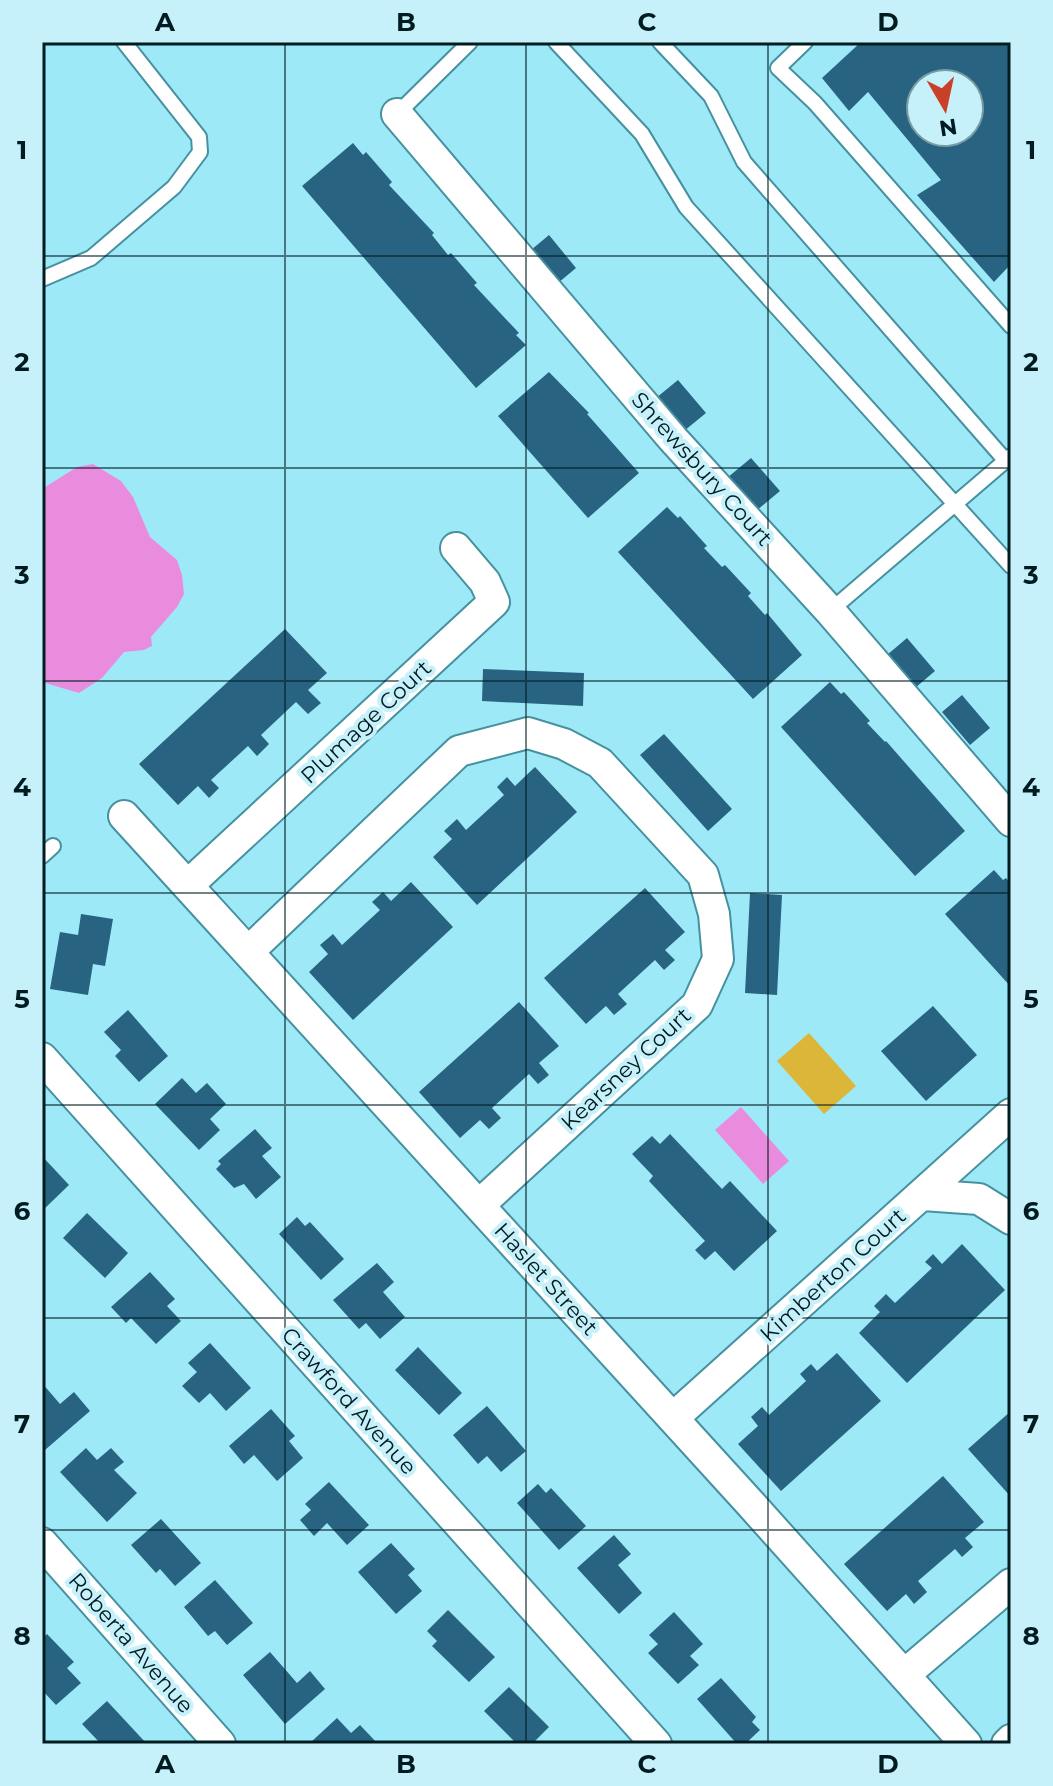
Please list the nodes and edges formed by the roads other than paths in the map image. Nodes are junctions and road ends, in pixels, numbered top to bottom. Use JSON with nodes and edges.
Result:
{"nodes":[{"id":1,"x":124,"y":42,"type":"edge"},
{"id":2,"x":470,"y":42,"type":"edge"},
{"id":3,"x":556,"y":42,"type":"edge"},
{"id":4,"x":660,"y":42,"type":"edge"},
{"id":5,"x":805,"y":42,"type":"edge"},
{"id":6,"x":397,"y":114,"type":"joint"},
{"id":7,"x":42,"y":279,"type":"edge"},
{"id":8,"x":1011,"y":326,"type":"edge"},
{"id":9,"x":1008,"y":458,"type":"edge"},
{"id":10,"x":955,"y":504,"type":"junction"},
{"id":11,"x":456,"y":548,"type":"dead end"},
{"id":12,"x":1011,"y":566,"type":"edge"},
{"id":13,"x":830,"y":611,"type":"junction"},
{"id":14,"x":124,"y":816,"type":"dead end"},
{"id":15,"x":1011,"y":821,"type":"edge"},
{"id":16,"x":188,"y":885,"type":"junction"},
{"id":17,"x":248,"y":952,"type":"junction"},
{"id":18,"x":42,"y":1058,"type":"edge"},
{"id":19,"x":1011,"y":1114,"type":"edge"},
{"id":20,"x":923,"y":1195,"type":"junction"},
{"id":21,"x":479,"y":1205,"type":"junction"},
{"id":22,"x":1011,"y":1219,"type":"edge"},
{"id":23,"x":673,"y":1418,"type":"junction"},
{"id":24,"x":42,"y":1543,"type":"edge"},
{"id":25,"x":1011,"y":1584,"type":"edge"},
{"id":26,"x":904,"y":1675,"type":"junction"},
{"id":27,"x":220,"y":1744,"type":"edge"},
{"id":28,"x":656,"y":1744,"type":"edge"},
{"id":29,"x":966,"y":1744,"type":"edge"}],
"edges":[{"from":1,"to":7,"type":"lane"},
{"from":2,"to":6,"type":"lane"},
{"from":3,"to":10,"type":"lane"},
{"from":4,"to":9,"type":"lane"},
{"from":5,"to":8,"type":"lane"},
{"from":6,"to":13,"type":"street","name":"Shrewsbury Court"},
{"from":9,"to":10,"type":"lane"},
{"from":10,"to":12,"type":"lane"},
{"from":10,"to":13,"type":"lane"},
{"from":11,"to":16,"type":"street","name":"Plumage Court"},
{"from":13,"to":15,"type":"street","name":"Shrewsbury Court"},
{"from":14,"to":16,"type":"street","name":"Haslet Street"},
{"from":16,"to":17,"type":"street","name":"Haslet Street"},
{"from":17,"to":21,"type":"street","name":"Haslet Street"},
{"from":17,"to":21,"type":"street","name":"Kearsney Court"},
{"from":18,"to":28,"type":"street","name":"Crawford Avenue"},
{"from":19,"to":20,"type":"street"},
{"from":20,"to":22,"type":"street","name":"Kimberton Court"},
{"from":20,"to":23,"type":"street","name":"Kimberton Court"},
{"from":21,"to":23,"type":"street","name":"Haslet Street"},
{"from":23,"to":26,"type":"street","name":"Haslet Street"},
{"from":24,"to":27,"type":"street","name":"Roberta Avenue"},
{"from":25,"to":26,"type":"street"},
{"from":26,"to":29,"type":"street","name":"Haslet Street"}]}
